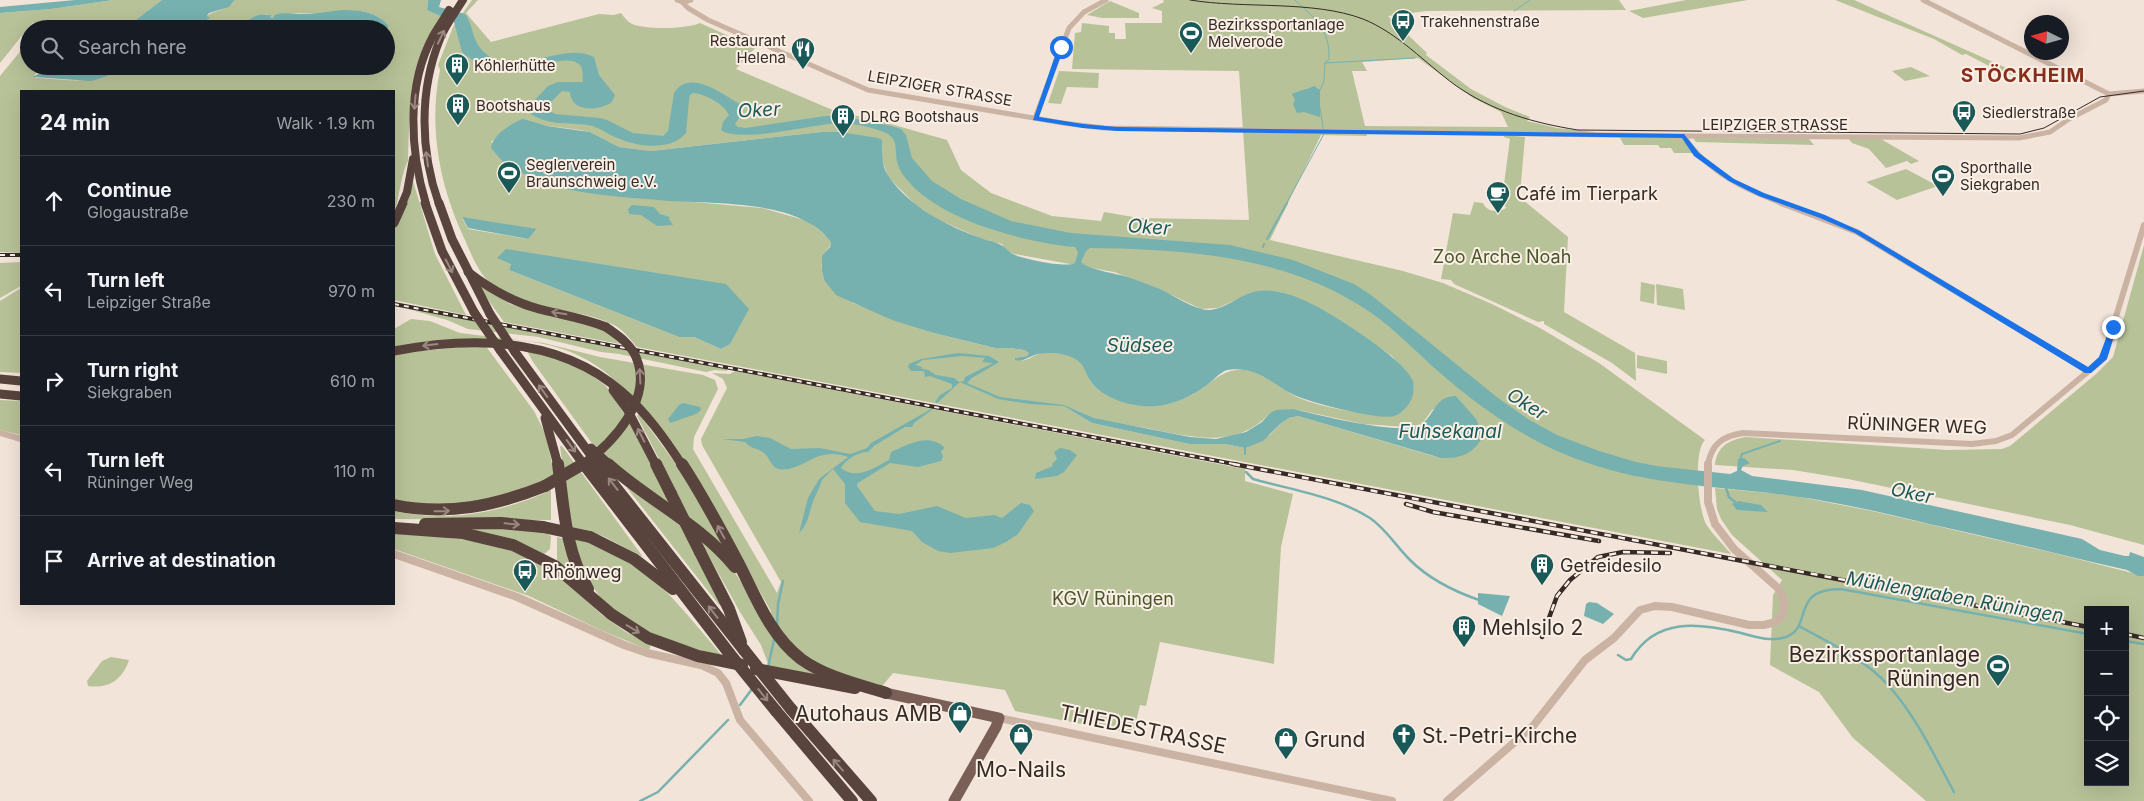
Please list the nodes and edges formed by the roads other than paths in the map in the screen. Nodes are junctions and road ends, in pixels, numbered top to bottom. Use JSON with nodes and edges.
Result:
{"nodes":[{"id":1,"x":690,"y":0,"type":"edge"},
{"id":2,"x":1106,"y":0,"type":"edge"},
{"id":3,"x":1923,"y":0,"type":"edge"},
{"id":4,"x":461,"y":1,"type":"edge"},
{"id":5,"x":679,"y":1,"type":"edge"},
{"id":6,"x":693,"y":11,"type":"junction"},
{"id":7,"x":450,"y":14,"type":"junction"},
{"id":8,"x":428,"y":59,"type":"junction"},
{"id":9,"x":2144,"y":91,"type":"edge"},
{"id":10,"x":2109,"y":94,"type":"junction"},
{"id":11,"x":1035,"y":118,"type":"junction"},
{"id":12,"x":1684,"y":136,"type":"junction"},
{"id":13,"x":414,"y":148,"type":"junction"},
{"id":14,"x":395,"y":220,"type":"edge"},
{"id":15,"x":2144,"y":225,"type":"edge"},
{"id":16,"x":464,"y":268,"type":"junction"},
{"id":17,"x":395,"y":352,"type":"edge"},
{"id":18,"x":2088,"y":371,"type":"junction"},
{"id":19,"x":600,"y":377,"type":"junction"},
{"id":20,"x":0,"y":379,"type":"edge"},
{"id":21,"x":20,"y":381,"type":"edge"},
{"id":22,"x":0,"y":394,"type":"edge"},
{"id":23,"x":20,"y":396,"type":"edge"},
{"id":24,"x":541,"y":408,"type":"junction"},
{"id":25,"x":572,"y":430,"type":"junction"},
{"id":26,"x":0,"y":434,"type":"edge"},
{"id":27,"x":20,"y":438,"type":"edge"},
{"id":28,"x":395,"y":505,"type":"edge"},
{"id":29,"x":395,"y":524,"type":"edge"},
{"id":30,"x":395,"y":528,"type":"edge"},
{"id":31,"x":395,"y":554,"type":"edge"},
{"id":32,"x":752,"y":590,"type":"junction"},
{"id":33,"x":595,"y":599,"type":"junction"},
{"id":34,"x":694,"y":609,"type":"junction"},
{"id":35,"x":744,"y":650,"type":"junction"},
{"id":36,"x":886,"y":694,"type":"junction"},
{"id":37,"x":998,"y":718,"type":"junction"},
{"id":38,"x":809,"y":801,"type":"edge"},
{"id":39,"x":852,"y":801,"type":"edge"},
{"id":40,"x":871,"y":801,"type":"edge"},
{"id":41,"x":954,"y":801,"type":"edge"},
{"id":42,"x":1392,"y":801,"type":"edge"},
{"id":43,"x":1447,"y":801,"type":"edge"}],
"edges":[{"from":1,"to":5,"type":"street","name":"LEIPZIGER STRASSE"},
{"from":1,"to":6,"type":"street","name":"LEIPZIGER STRASSE"},
{"from":2,"to":11,"type":"street"},
{"from":3,"to":10,"type":"street"},
{"from":4,"to":7,"type":"highway"},
{"from":4,"to":7,"type":"highway"},
{"from":5,"to":6,"type":"street","name":"LEIPZIGER STRASSE"},
{"from":6,"to":11,"type":"street","name":"LEIPZIGER STRASSE"},
{"from":7,"to":8,"type":"highway"},
{"from":8,"to":13,"type":"highway","one_way":true},
{"from":16,"to":8,"type":"highway","one_way":true},
{"from":9,"to":10,"type":"street"},
{"from":10,"to":12,"type":"street","name":"LEIPZIGER STRASSE"},
{"from":11,"to":12,"type":"street","name":"LEIPZIGER STRASSE"},
{"from":12,"to":18,"type":"street"},
{"from":13,"to":14,"type":"highway"},
{"from":13,"to":24,"type":"highway","one_way":true,"bridge":true},
{"from":15,"to":18,"type":"street","name":"RÜNINGER WEG"},
{"from":25,"to":16,"type":"highway","one_way":true,"bridge":true},
{"from":28,"to":16,"type":"highway","one_way":true,"bridge":true},
{"from":19,"to":17,"type":"highway","one_way":true},
{"from":18,"to":43,"type":"street","name":"RÜNINGER WEG"},
{"from":32,"to":19,"type":"highway","one_way":true},
{"from":35,"to":19,"type":"highway","one_way":true,"bridge":true},
{"from":20,"to":21,"type":"highway"},
{"from":22,"to":23,"type":"highway"},
{"from":24,"to":33,"type":"highway"},
{"from":24,"to":34,"type":"highway","one_way":true},
{"from":25,"to":32,"type":"highway"},
{"from":35,"to":25,"type":"highway","one_way":true},
{"from":26,"to":27,"type":"street"},
{"from":29,"to":34,"type":"highway","one_way":true,"bridge":true},
{"from":30,"to":33,"type":"highway"},
{"from":31,"to":38,"type":"street"},
{"from":32,"to":36,"type":"highway"},
{"from":33,"to":36,"type":"highway","one_way":true},
{"from":34,"to":39,"type":"highway","one_way":true,"bridge":true},
{"from":40,"to":35,"type":"highway","one_way":true,"bridge":true},
{"from":36,"to":37,"type":"main road","name":"THIEDESTRASSE"},
{"from":37,"to":41,"type":"main road"},
{"from":37,"to":42,"type":"street","name":"THIEDESTRASSE"}]}
